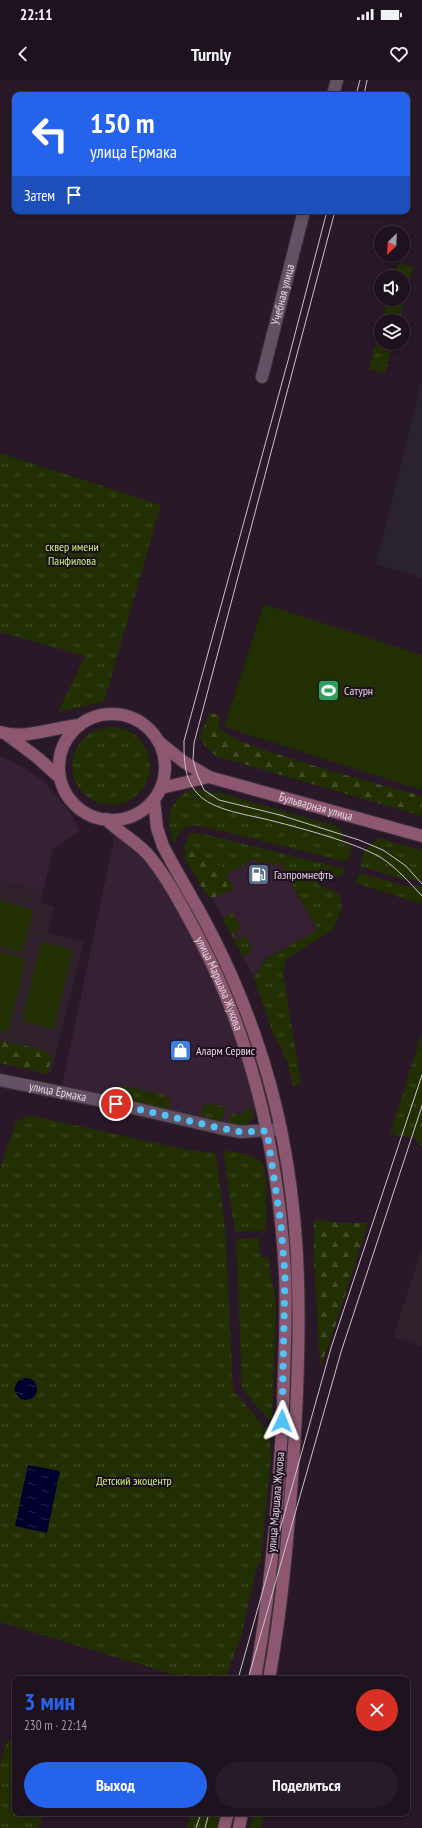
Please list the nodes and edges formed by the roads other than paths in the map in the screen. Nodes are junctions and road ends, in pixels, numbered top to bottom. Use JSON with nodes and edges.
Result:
{"nodes":[{"id":1,"x":337,"y":80,"type":"edge"},
{"id":2,"x":334,"y":92,"type":"edge"},
{"id":3,"x":303,"y":214,"type":"edge"},
{"id":4,"x":262,"y":378,"type":"dead end"},
{"id":5,"x":80,"y":725,"type":"junction"},
{"id":6,"x":3,"y":733,"type":"edge"},
{"id":7,"x":157,"y":740,"type":"junction"},
{"id":8,"x":59,"y":777,"type":"junction"},
{"id":9,"x":209,"y":777,"type":"junction"},
{"id":10,"x":160,"y":788,"type":"junction"},
{"id":11,"x":154,"y":800,"type":"junction"},
{"id":12,"x":106,"y":819,"type":"junction"},
{"id":13,"x":422,"y":836,"type":"edge"},
{"id":14,"x":0,"y":1080,"type":"edge"},
{"id":15,"x":281,"y":1129,"type":"junction"},
{"id":16,"x":267,"y":1131,"type":"junction"},
{"id":17,"x":256,"y":1676,"type":"edge"},
{"id":18,"x":269,"y":1676,"type":"edge"},
{"id":19,"x":227,"y":1816,"type":"edge"},
{"id":20,"x":241,"y":1816,"type":"edge"},
{"id":21,"x":224,"y":1828,"type":"edge"},
{"id":22,"x":238,"y":1828,"type":"edge"}],
"edges":[{"from":1,"to":2,"type":"street"},
{"from":3,"to":4,"type":"street","name":"Учебная улица"},
{"from":5,"to":6,"type":"main road"},
{"from":5,"to":7,"type":"main road"},
{"from":5,"to":8,"type":"main road"},
{"from":6,"to":8,"type":"main road"},
{"from":7,"to":9,"type":"main road","name":"Бульварная улица"},
{"from":7,"to":10,"type":"main road"},
{"from":8,"to":12,"type":"main road"},
{"from":9,"to":10,"type":"main road","name":"Бульварная улица"},
{"from":9,"to":13,"type":"main road","name":"Бульварная улица"},
{"from":10,"to":11,"type":"main road"},
{"from":11,"to":12,"type":"main road"},
{"from":11,"to":15,"type":"main road","name":"улица Маршала Жукова"},
{"from":12,"to":16,"type":"main road","name":"улица Маршала Жукова"},
{"from":14,"to":16,"type":"street","name":"улица Ермака"},
{"from":15,"to":16,"type":"street","name":"улица Ермака"},
{"from":15,"to":18,"type":"main road","name":"улица Маршала Жукова"},
{"from":16,"to":17,"type":"main road","name":"улица Маршала Жукова"},
{"from":19,"to":21,"type":"main road"},
{"from":20,"to":22,"type":"main road"}]}
